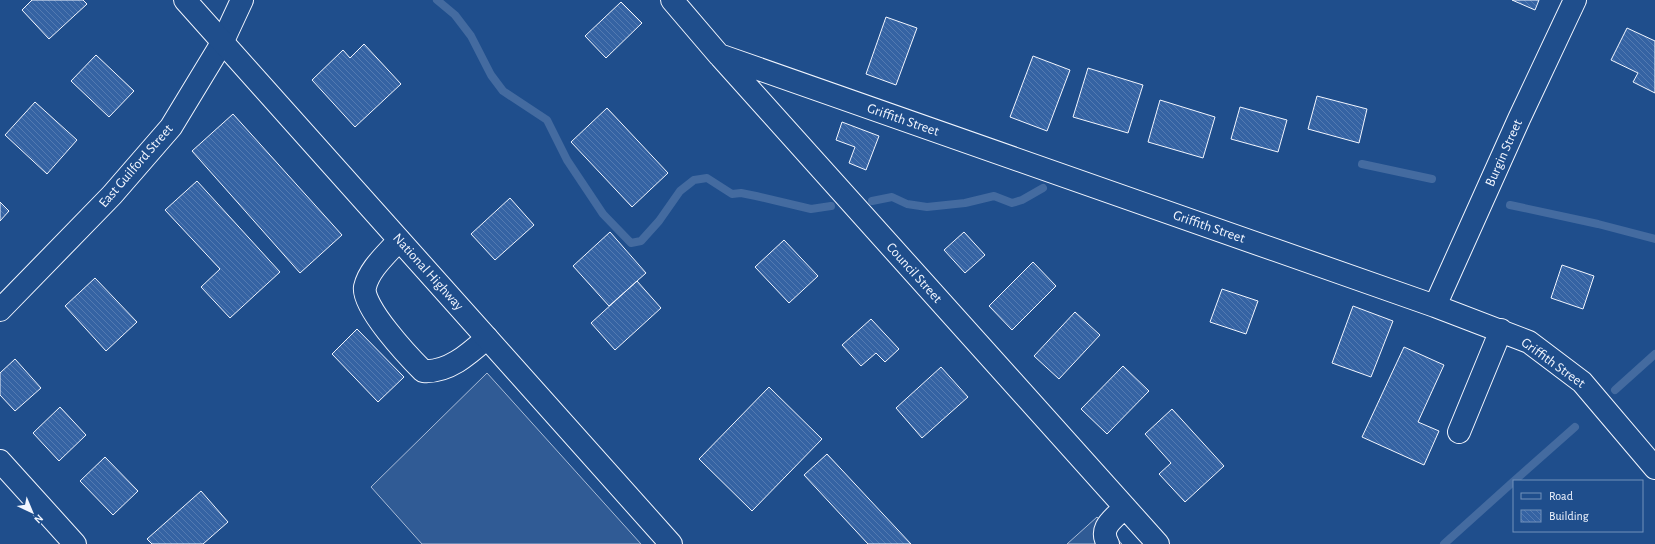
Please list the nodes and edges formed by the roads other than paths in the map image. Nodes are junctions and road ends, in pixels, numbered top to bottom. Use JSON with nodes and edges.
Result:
{"nodes":[{"id":1,"x":185,"y":0,"type":"edge"},
{"id":2,"x":242,"y":0,"type":"edge"},
{"id":3,"x":672,"y":0,"type":"edge"},
{"id":4,"x":1575,"y":0,"type":"edge"},
{"id":5,"x":222,"y":42,"type":"junction"},
{"id":6,"x":719,"y":55,"type":"junction"},
{"id":7,"x":399,"y":240,"type":"junction"},
{"id":8,"x":1435,"y":306,"type":"junction"},
{"id":9,"x":0,"y":310,"type":"edge"},
{"id":10,"x":1501,"y":330,"type":"junction"},
{"id":11,"x":487,"y":338,"type":"junction"},
{"id":12,"x":1458,"y":432,"type":"dead end"},
{"id":13,"x":0,"y":461,"type":"edge"},
{"id":14,"x":1655,"y":468,"type":"edge"},
{"id":15,"x":1125,"y":508,"type":"junction"},
{"id":16,"x":75,"y":544,"type":"edge"},
{"id":17,"x":671,"y":544,"type":"edge"},
{"id":18,"x":1108,"y":544,"type":"edge"},
{"id":19,"x":1158,"y":544,"type":"edge"}],
"edges":[{"from":1,"to":5,"type":"street","name":"National Highway"},
{"from":2,"to":5,"type":"street","name":"East Guilford Street"},
{"from":3,"to":6,"type":"street","name":"Council Street"},
{"from":4,"to":8,"type":"street","name":"Burgin Street"},
{"from":5,"to":7,"type":"street","name":"National Highway"},
{"from":5,"to":9,"type":"street","name":"East Guilford Street"},
{"from":6,"to":8,"type":"street","name":"Griffith Street"},
{"from":6,"to":15,"type":"street","name":"Council Street"},
{"from":7,"to":11,"type":"street","name":"National Highway"},
{"from":7,"to":11,"type":"street"},
{"from":8,"to":10,"type":"street","name":"Griffith Street"},
{"from":10,"to":12,"type":"street"},
{"from":10,"to":14,"type":"street","name":"Griffith Street"},
{"from":11,"to":17,"type":"street","name":"National Highway"},
{"from":13,"to":16,"type":"street"},
{"from":15,"to":18,"type":"street"},
{"from":15,"to":19,"type":"street","name":"Council Street"}]}
